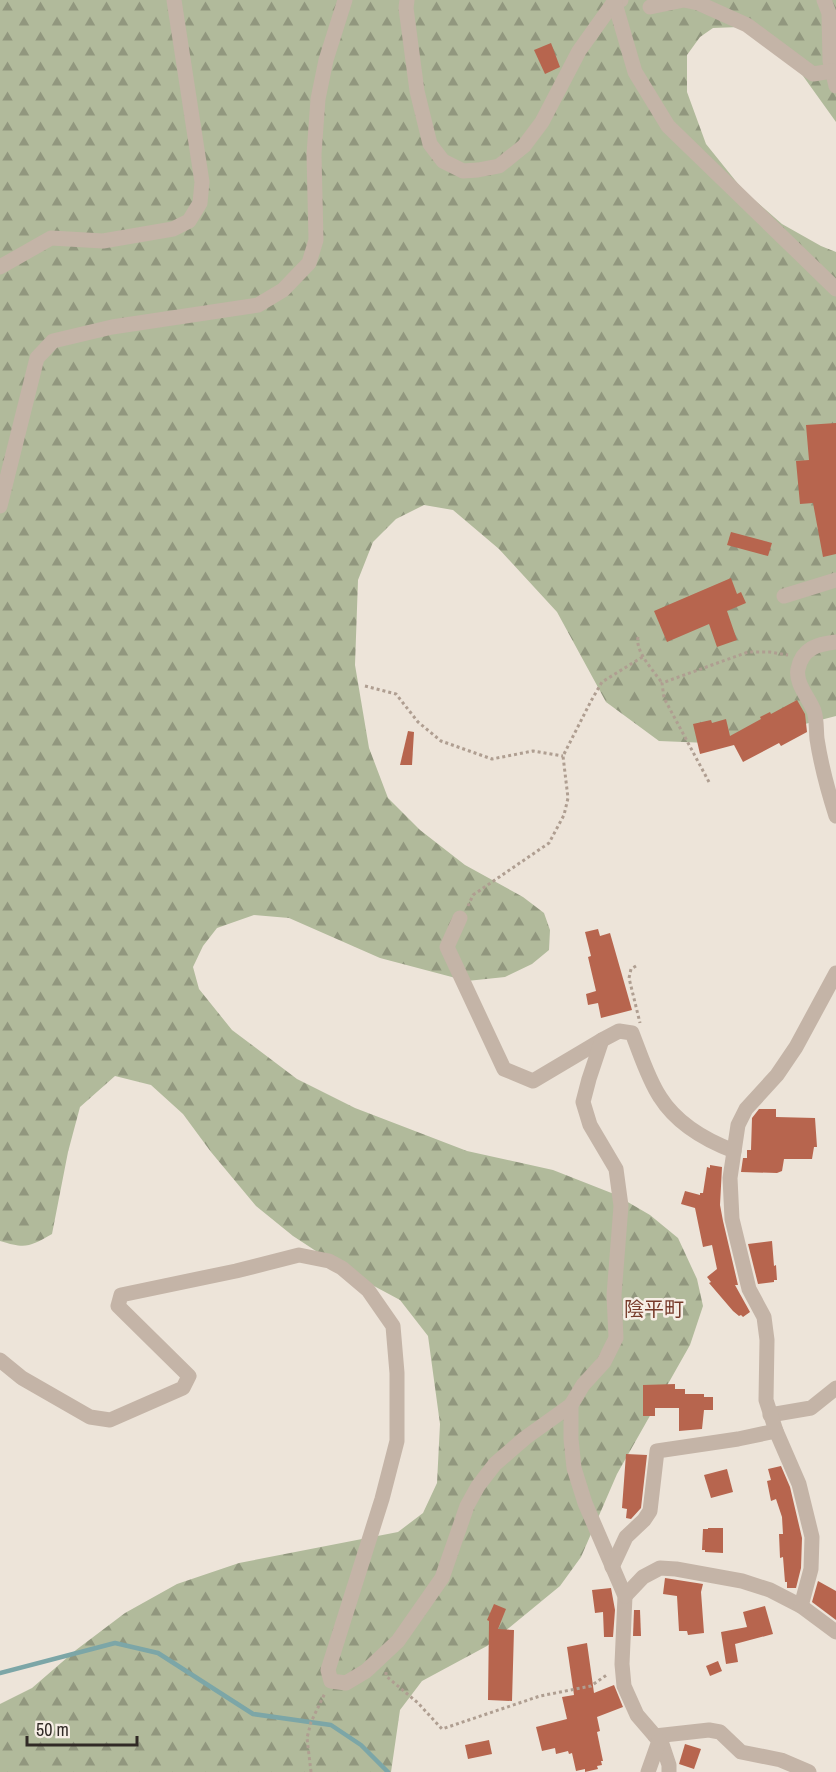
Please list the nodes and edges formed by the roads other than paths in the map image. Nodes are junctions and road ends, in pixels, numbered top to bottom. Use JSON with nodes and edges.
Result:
{"nodes":[{"id":1,"x":174,"y":0,"type":"edge"},
{"id":2,"x":345,"y":0,"type":"edge"},
{"id":3,"x":407,"y":0,"type":"edge"},
{"id":4,"x":824,"y":0,"type":"edge"},
{"id":5,"x":617,"y":1,"type":"edge"},
{"id":6,"x":650,"y":7,"type":"dead end"},
{"id":7,"x":834,"y":79,"type":"edge"},
{"id":8,"x":0,"y":267,"type":"edge"},
{"id":9,"x":836,"y":289,"type":"edge"},
{"id":10,"x":0,"y":506,"type":"edge"},
{"id":11,"x":836,"y":580,"type":"edge"},
{"id":12,"x":784,"y":596,"type":"dead end"},
{"id":13,"x":836,"y":642,"type":"edge"},
{"id":14,"x":836,"y":816,"type":"edge"},
{"id":15,"x":460,"y":918,"type":"road end"},
{"id":16,"x":836,"y":973,"type":"edge"},
{"id":17,"x":602,"y":1040,"type":"junction"},
{"id":18,"x":734,"y":1151,"type":"junction"},
{"id":19,"x":0,"y":1360,"type":"edge"},
{"id":20,"x":836,"y":1388,"type":"edge"},
{"id":21,"x":571,"y":1405,"type":"junction"},
{"id":22,"x":770,"y":1415,"type":"junction"},
{"id":23,"x":776,"y":1431,"type":"junction"},
{"id":24,"x":612,"y":1567,"type":"junction"},
{"id":25,"x":625,"y":1596,"type":"junction"},
{"id":26,"x":801,"y":1606,"type":"junction"},
{"id":27,"x":836,"y":1632,"type":"edge"},
{"id":28,"x":657,"y":1739,"type":"junction"},
{"id":29,"x":648,"y":1772,"type":"edge"},
{"id":30,"x":669,"y":1772,"type":"edge"},
{"id":31,"x":809,"y":1772,"type":"edge"}],
"edges":[{"from":1,"to":8,"type":"street"},
{"from":2,"to":10,"type":"street"},
{"from":3,"to":5,"type":"street"},
{"from":4,"to":7,"type":"street"},
{"from":5,"to":9,"type":"street"},
{"from":6,"to":7,"type":"street"},
{"from":11,"to":12,"type":"street"},
{"from":13,"to":14,"type":"street"},
{"from":15,"to":17,"type":"street"},
{"from":16,"to":18,"type":"street"},
{"from":17,"to":18,"type":"street"},
{"from":17,"to":21,"type":"street"},
{"from":18,"to":22,"type":"street"},
{"from":19,"to":21,"type":"street"},
{"from":20,"to":22,"type":"street"},
{"from":21,"to":24,"type":"street"},
{"from":22,"to":23,"type":"street"},
{"from":23,"to":24,"type":"street"},
{"from":23,"to":26,"type":"street"},
{"from":24,"to":25,"type":"street"},
{"from":25,"to":26,"type":"street"},
{"from":25,"to":28,"type":"street"},
{"from":26,"to":27,"type":"street"},
{"from":28,"to":29,"type":"street"},
{"from":28,"to":30,"type":"street"},
{"from":28,"to":31,"type":"street"}]}
